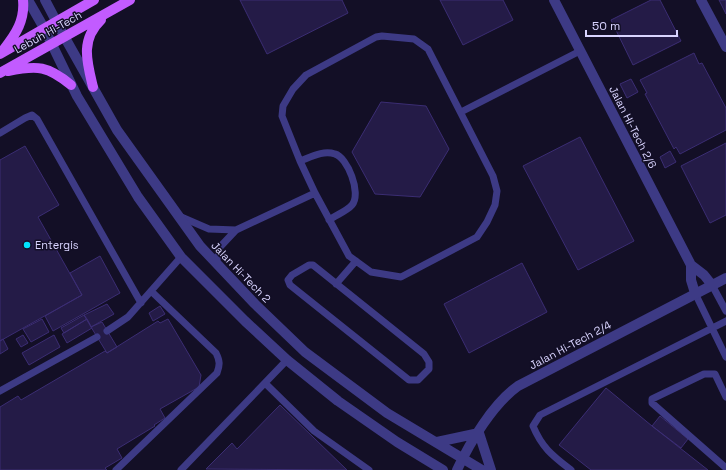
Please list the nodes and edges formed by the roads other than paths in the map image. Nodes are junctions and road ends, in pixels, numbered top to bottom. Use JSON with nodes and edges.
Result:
{"nodes":[{"id":1,"x":23,"y":0,"type":"edge"},
{"id":2,"x":28,"y":0,"type":"edge"},
{"id":3,"x":46,"y":0,"type":"edge"},
{"id":4,"x":94,"y":0,"type":"edge"},
{"id":5,"x":130,"y":0,"type":"edge"},
{"id":6,"x":554,"y":0,"type":"edge"},
{"id":7,"x":701,"y":0,"type":"edge"},
{"id":8,"x":110,"y":11,"type":"junction"},
{"id":9,"x":57,"y":21,"type":"junction"},
{"id":10,"x":44,"y":28,"type":"junction"},
{"id":11,"x":64,"y":36,"type":"junction"},
{"id":12,"x":51,"y":44,"type":"junction"},
{"id":13,"x":726,"y":47,"type":"edge"},
{"id":14,"x":580,"y":51,"type":"junction"},
{"id":15,"x":0,"y":54,"type":"edge"},
{"id":16,"x":0,"y":73,"type":"edge"},
{"id":17,"x":71,"y":85,"type":"junction"},
{"id":18,"x":93,"y":87,"type":"junction"},
{"id":19,"x":461,"y":112,"type":"junction"},
{"id":20,"x":0,"y":133,"type":"edge"},
{"id":21,"x":300,"y":161,"type":"junction"},
{"id":22,"x":315,"y":193,"type":"junction"},
{"id":23,"x":175,"y":214,"type":"junction"},
{"id":24,"x":329,"y":220,"type":"junction"},
{"id":25,"x":236,"y":230,"type":"junction"},
{"id":26,"x":181,"y":257,"type":"junction"},
{"id":27,"x":356,"y":261,"type":"junction"},
{"id":28,"x":216,"y":264,"type":"junction"},
{"id":29,"x":691,"y":265,"type":"junction"},
{"id":30,"x":726,"y":278,"type":"edge"},
{"id":31,"x":336,"y":284,"type":"junction"},
{"id":32,"x":712,"y":285,"type":"junction"},
{"id":33,"x":151,"y":291,"type":"junction"},
{"id":34,"x":695,"y":293,"type":"junction"},
{"id":35,"x":140,"y":303,"type":"junction"},
{"id":36,"x":726,"y":311,"type":"edge"},
{"id":37,"x":726,"y":321,"type":"edge"},
{"id":38,"x":712,"y":328,"type":"junction"},
{"id":39,"x":107,"y":331,"type":"dead end"},
{"id":40,"x":97,"y":337,"type":"dead end"},
{"id":41,"x":726,"y":357,"type":"edge"},
{"id":42,"x":287,"y":360,"type":"junction"},
{"id":43,"x":266,"y":384,"type":"junction"},
{"id":44,"x":0,"y":391,"type":"edge"},
{"id":45,"x":726,"y":397,"type":"edge"},
{"id":46,"x":479,"y":433,"type":"junction"},
{"id":47,"x":437,"y":442,"type":"junction"},
{"id":48,"x":463,"y":457,"type":"junction"},
{"id":49,"x":726,"y":468,"type":"edge"},
{"id":50,"x":116,"y":470,"type":"edge"},
{"id":51,"x":181,"y":470,"type":"edge"},
{"id":52,"x":369,"y":470,"type":"edge"},
{"id":53,"x":443,"y":470,"type":"edge"},
{"id":54,"x":457,"y":470,"type":"edge"},
{"id":55,"x":482,"y":470,"type":"edge"},
{"id":56,"x":490,"y":470,"type":"edge"},
{"id":57,"x":571,"y":470,"type":"edge"}],
"edges":[{"from":1,"to":15,"type":"main road"},
{"from":2,"to":10,"type":"street"},
{"from":3,"to":9,"type":"street","name":"Jalan Hi-Tech 2"},
{"from":4,"to":9,"type":"main road","name":"Lebuh Hi-Tech"},
{"from":5,"to":8,"type":"main road","name":"Lebuh Hi-Tech"},
{"from":6,"to":14,"type":"street","name":"Jalan Hi-Tech 2/6"},
{"from":7,"to":13,"type":"street"},
{"from":8,"to":11,"type":"main road","name":"Lebuh Hi-Tech"},
{"from":8,"to":18,"type":"main road"},
{"from":9,"to":10,"type":"main road","name":"Lebuh Hi-Tech"},
{"from":9,"to":11,"type":"street","name":"Jalan Hi-Tech 2"},
{"from":10,"to":12,"type":"street"},
{"from":10,"to":15,"type":"main road","name":"Lebuh Hi-Tech"},
{"from":11,"to":12,"type":"main road","name":"Lebuh Hi-Tech"},
{"from":11,"to":18,"type":"street","name":"Jalan Hi-Tech 2"},
{"from":12,"to":16,"type":"main road","name":"Lebuh Hi-Tech"},
{"from":12,"to":17,"type":"street"},
{"from":14,"to":19,"type":"lane"},
{"from":14,"to":29,"type":"street","name":"Jalan Hi-Tech 2/6"},
{"from":16,"to":17,"type":"main road"},
{"from":17,"to":26,"type":"street"},
{"from":18,"to":23,"type":"street","name":"Jalan Hi-Tech 2"},
{"from":19,"to":21,"type":"lane"},
{"from":19,"to":27,"type":"lane"},
{"from":20,"to":35,"type":"lane"},
{"from":21,"to":22,"type":"lane"},
{"from":21,"to":24,"type":"lane"},
{"from":22,"to":24,"type":"lane"},
{"from":22,"to":25,"type":"lane"},
{"from":23,"to":25,"type":"lane"},
{"from":23,"to":28,"type":"street","name":"Jalan Hi-Tech 2"},
{"from":24,"to":27,"type":"lane"},
{"from":25,"to":28,"type":"lane"},
{"from":26,"to":33,"type":"lane"},
{"from":26,"to":42,"type":"street"},
{"from":27,"to":31,"type":"lane"},
{"from":28,"to":47,"type":"street","name":"Jalan Hi-Tech 2"},
{"from":29,"to":32,"type":"street","name":"Jalan Hi-Tech 2/6"},
{"from":29,"to":34,"type":"street","name":"Jalan Hi-Tech 2/6"},
{"from":30,"to":32,"type":"street","name":"Jalan Hi-Tech 2/4"},
{"from":31,"to":31,"type":"lane"},
{"from":32,"to":34,"type":"street","name":"Jalan Hi-Tech 2/4"},
{"from":32,"to":36,"type":"lane","name":"Jalan Hi-Tech 2/6"},
{"from":33,"to":35,"type":"lane"},
{"from":33,"to":50,"type":"lane"},
{"from":34,"to":38,"type":"lane","name":"Jalan Hi-Tech 2/6"},
{"from":34,"to":46,"type":"street","name":"Jalan Hi-Tech 2/4"},
{"from":35,"to":39,"type":"lane"},
{"from":37,"to":38,"type":"lane"},
{"from":38,"to":41,"type":"lane","name":"Jalan Hi-Tech 2/6"},
{"from":38,"to":57,"type":"lane"},
{"from":40,"to":44,"type":"lane"},
{"from":42,"to":43,"type":"lane"},
{"from":42,"to":53,"type":"street"},
{"from":43,"to":51,"type":"lane"},
{"from":43,"to":52,"type":"lane"},
{"from":45,"to":49,"type":"lane"},
{"from":46,"to":47,"type":"street"},
{"from":46,"to":48,"type":"street","name":"Jalan Hi-Tech 2/4"},
{"from":46,"to":56,"type":"street"},
{"from":47,"to":48,"type":"street","name":"Jalan Hi-Tech 2"},
{"from":48,"to":54,"type":"street","name":"Jalan Hi-Tech 2/4"},
{"from":48,"to":55,"type":"street","name":"Jalan Hi-Tech 2"}]}
